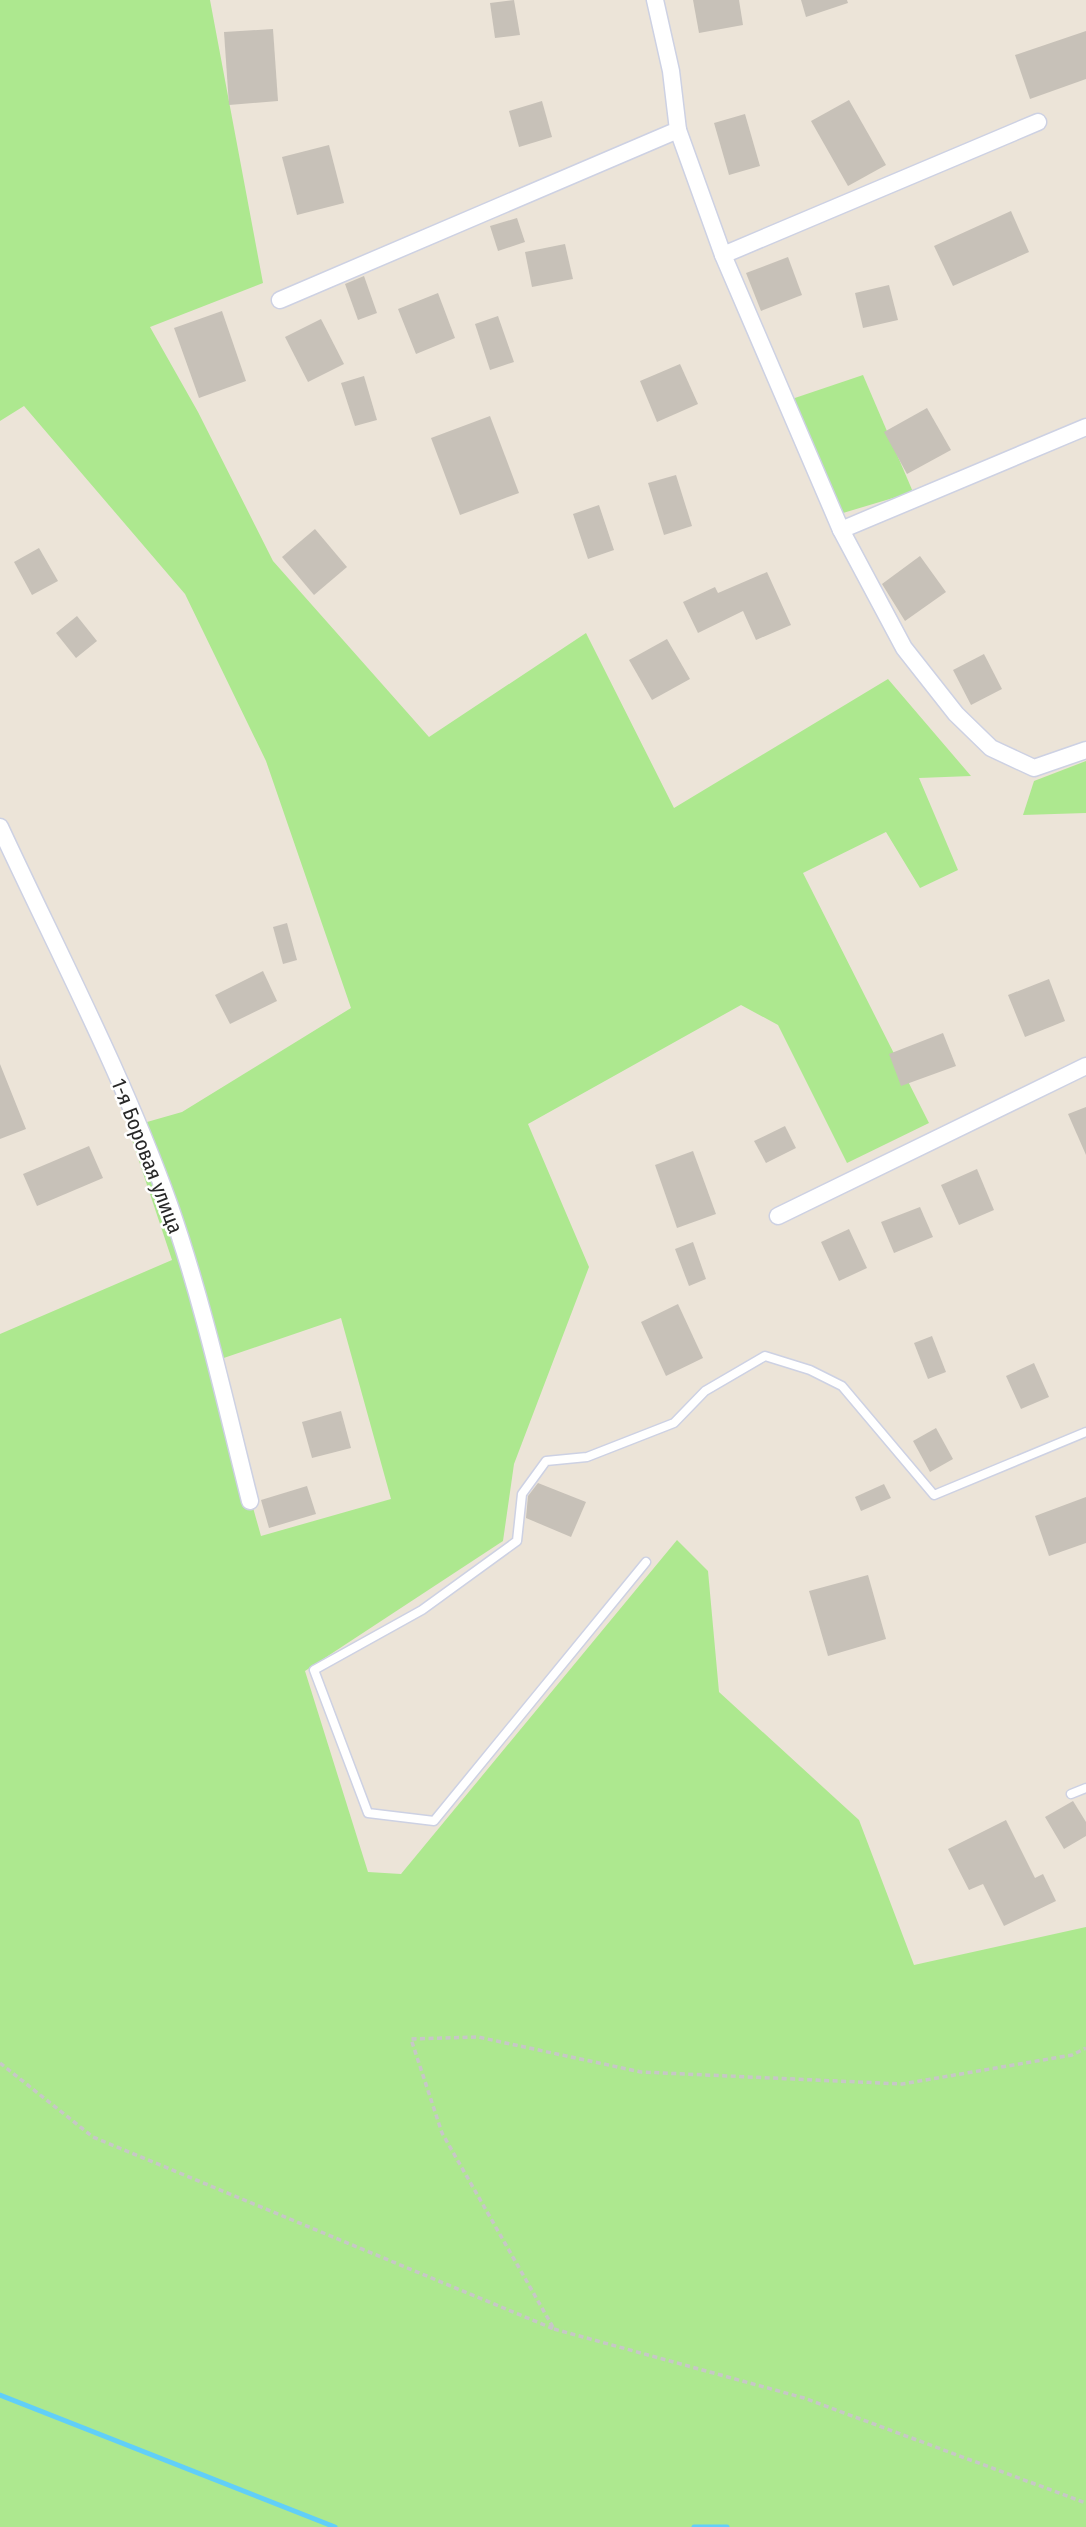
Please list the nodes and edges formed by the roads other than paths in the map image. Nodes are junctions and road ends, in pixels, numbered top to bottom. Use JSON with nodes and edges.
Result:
{"nodes":[{"id":1,"x":655,"y":0,"type":"edge"},
{"id":2,"x":1038,"y":122,"type":"dead end"},
{"id":3,"x":678,"y":130,"type":"junction"},
{"id":4,"x":723,"y":255,"type":"junction"},
{"id":5,"x":280,"y":300,"type":"dead end"},
{"id":6,"x":1086,"y":427,"type":"edge"},
{"id":7,"x":841,"y":530,"type":"junction"},
{"id":8,"x":1086,"y":750,"type":"edge"},
{"id":9,"x":0,"y":827,"type":"edge"},
{"id":10,"x":1086,"y":1066,"type":"edge"},
{"id":11,"x":778,"y":1216,"type":"dead end"},
{"id":12,"x":1086,"y":1432,"type":"edge"},
{"id":13,"x":250,"y":1501,"type":"dead end"},
{"id":14,"x":646,"y":1562,"type":"dead end"},
{"id":15,"x":1086,"y":1788,"type":"edge"},
{"id":16,"x":1071,"y":1794,"type":"dead end"}],
"edges":[{"from":1,"to":3,"type":"street"},
{"from":2,"to":4,"type":"street"},
{"from":3,"to":4,"type":"street"},
{"from":3,"to":5,"type":"street"},
{"from":4,"to":7,"type":"street"},
{"from":6,"to":7,"type":"street"},
{"from":7,"to":8,"type":"street"},
{"from":9,"to":13,"type":"street","name":"1-я Боровая улица"},
{"from":10,"to":11,"type":"street"},
{"from":12,"to":14,"type":"lane"},
{"from":15,"to":16,"type":"lane"}]}
